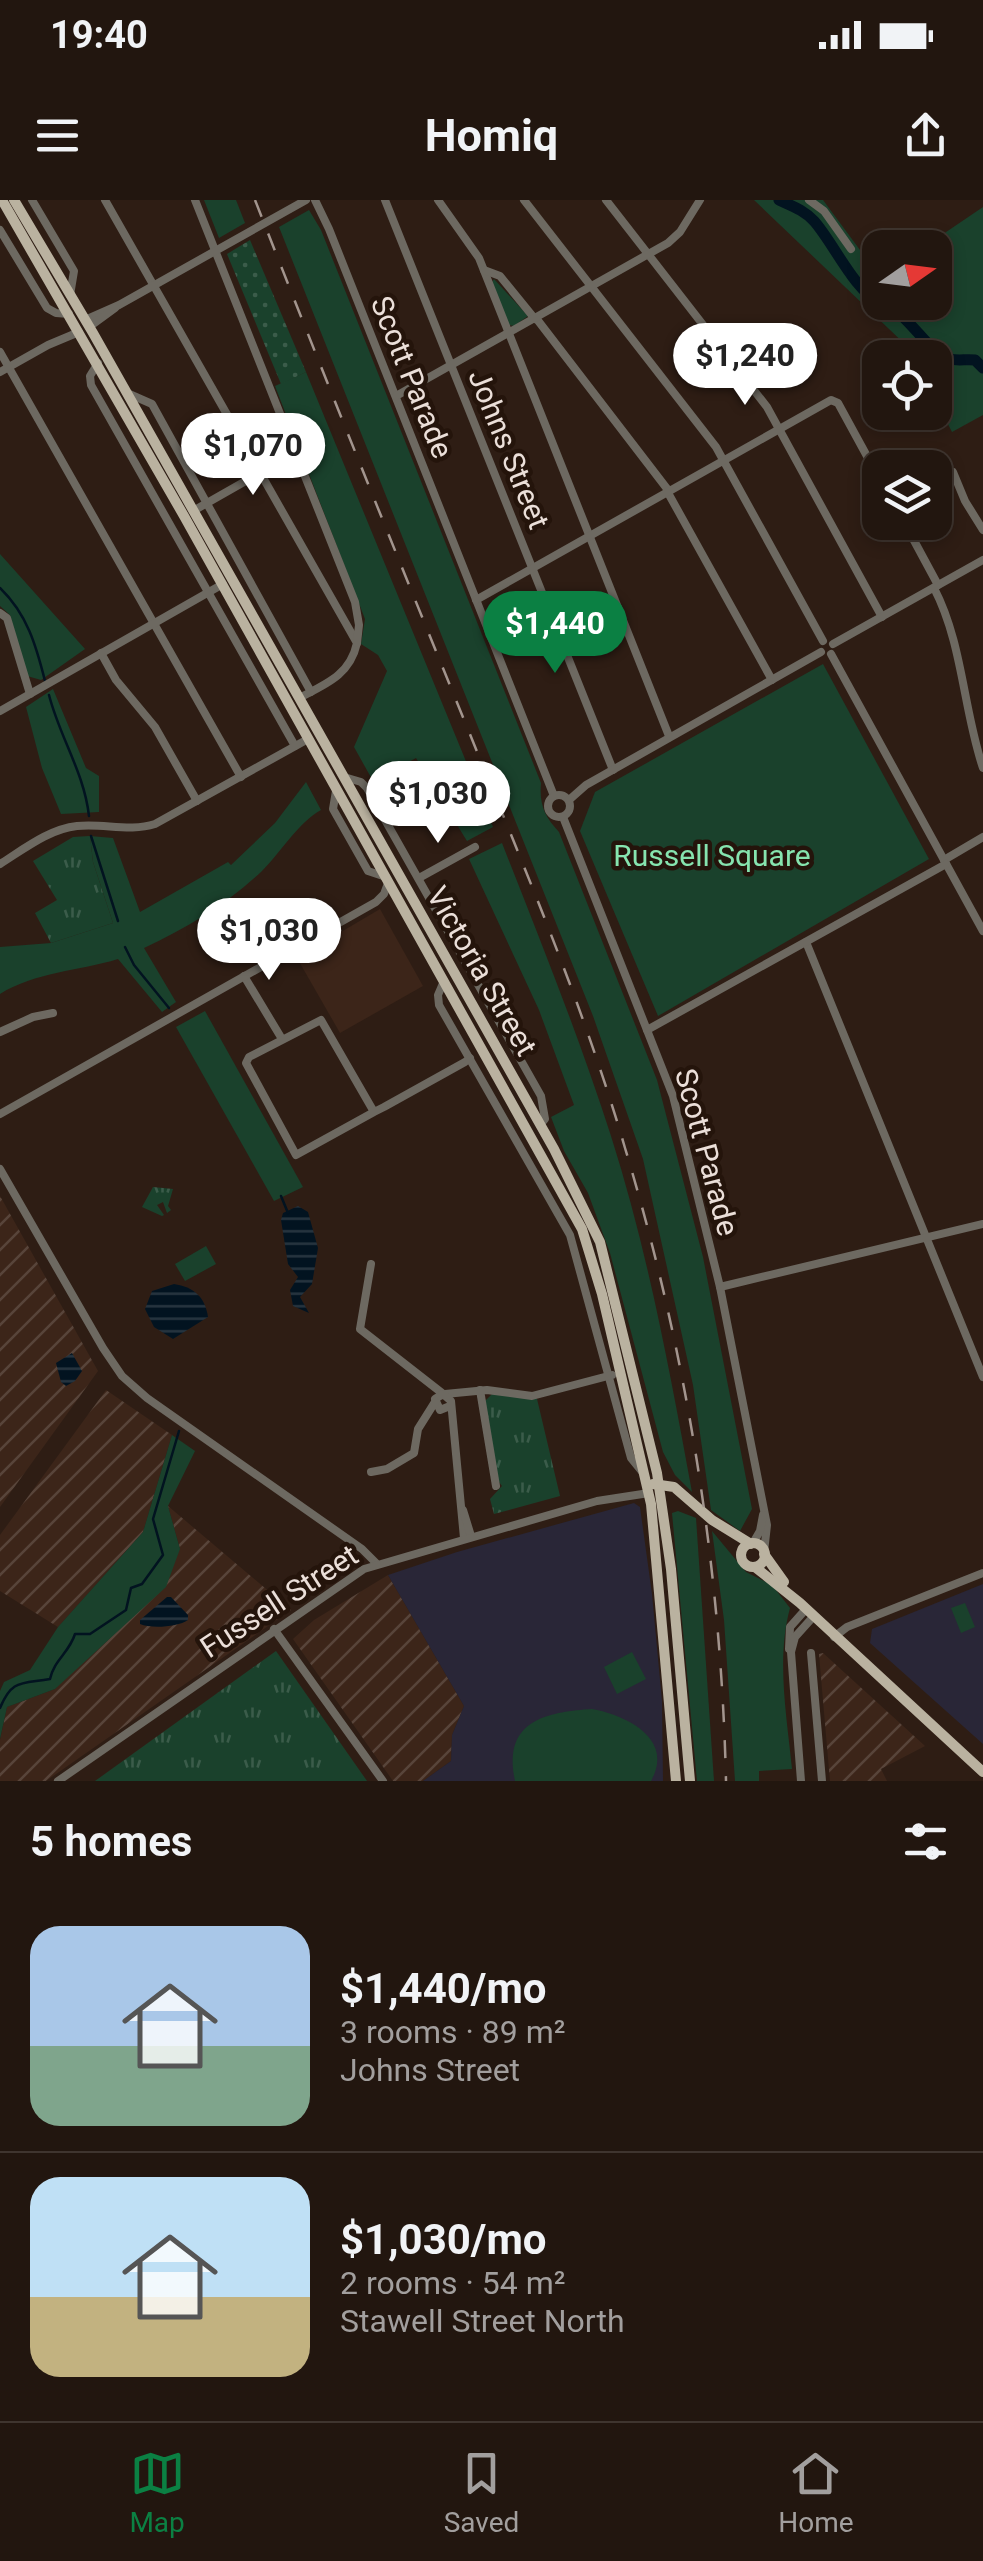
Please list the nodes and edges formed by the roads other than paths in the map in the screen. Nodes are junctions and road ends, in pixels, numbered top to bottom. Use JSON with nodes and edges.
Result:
{"nodes":[{"id":1,"x":2,"y":200,"type":"edge"},
{"id":2,"x":14,"y":200,"type":"edge"},
{"id":3,"x":32,"y":200,"type":"edge"},
{"id":4,"x":106,"y":200,"type":"edge"},
{"id":5,"x":195,"y":200,"type":"edge"},
{"id":6,"x":306,"y":200,"type":"edge"},
{"id":7,"x":315,"y":200,"type":"edge"},
{"id":8,"x":385,"y":200,"type":"edge"},
{"id":9,"x":438,"y":200,"type":"edge"},
{"id":10,"x":524,"y":200,"type":"edge"},
{"id":11,"x":606,"y":200,"type":"edge"},
{"id":12,"x":686,"y":200,"type":"edge"},
{"id":13,"x":700,"y":200,"type":"edge"},
{"id":14,"x":809,"y":200,"type":"edge"},
{"id":15,"x":694,"y":210,"type":"junction"},
{"id":16,"x":0,"y":230,"type":"edge"},
{"id":17,"x":851,"y":249,"type":"dead end"},
{"id":18,"x":216,"y":251,"type":"junction"},
{"id":19,"x":648,"y":254,"type":"junction"},
{"id":20,"x":484,"y":270,"type":"junction"},
{"id":21,"x":156,"y":285,"type":"junction"},
{"id":22,"x":592,"y":287,"type":"junction"},
{"id":23,"x":70,"y":295,"type":"junction"},
{"id":24,"x":535,"y":319,"type":"junction"},
{"id":25,"x":80,"y":324,"type":"junction"},
{"id":26,"x":508,"y":334,"type":"junction"},
{"id":27,"x":0,"y":352,"type":"edge"},
{"id":28,"x":98,"y":363,"type":"junction"},
{"id":29,"x":452,"y":364,"type":"junction"},
{"id":30,"x":4,"y":370,"type":"edge"},
{"id":31,"x":127,"y":393,"type":"junction"},
{"id":32,"x":396,"y":396,"type":"junction"},
{"id":33,"x":779,"y":428,"type":"junction"},
{"id":34,"x":863,"y":450,"type":"edge"},
{"id":35,"x":295,"y":453,"type":"junction"},
{"id":36,"x":723,"y":460,"type":"junction"},
{"id":37,"x":261,"y":472,"type":"junction"},
{"id":38,"x":953,"y":472,"type":"dead end"},
{"id":39,"x":667,"y":491,"type":"junction"},
{"id":40,"x":207,"y":503,"type":"junction"},
{"id":41,"x":193,"y":511,"type":"junction"},
{"id":42,"x":983,"y":530,"type":"edge"},
{"id":43,"x":589,"y":535,"type":"junction"},
{"id":44,"x":913,"y":540,"type":"edge"},
{"id":45,"x":983,"y":560,"type":"edge"},
{"id":46,"x":532,"y":567,"type":"junction"},
{"id":47,"x":222,"y":584,"type":"junction"},
{"id":48,"x":936,"y":587,"type":"junction"},
{"id":49,"x":207,"y":592,"type":"junction"},
{"id":50,"x":476,"y":600,"type":"junction"},
{"id":51,"x":0,"y":612,"type":"edge"},
{"id":52,"x":882,"y":617,"type":"junction"},
{"id":53,"x":154,"y":623,"type":"junction"},
{"id":54,"x":357,"y":643,"type":"junction"},
{"id":55,"x":822,"y":647,"type":"junction"},
{"id":56,"x":832,"y":649,"type":"junction"},
{"id":57,"x":101,"y":653,"type":"junction"},
{"id":58,"x":772,"y":680,"type":"junction"},
{"id":59,"x":311,"y":692,"type":"junction"},
{"id":60,"x":30,"y":694,"type":"junction"},
{"id":61,"x":299,"y":698,"type":"junction"},
{"id":62,"x":0,"y":711,"type":"edge"},
{"id":63,"x":314,"y":736,"type":"junction"},
{"id":64,"x":669,"y":736,"type":"junction"},
{"id":65,"x":295,"y":746,"type":"junction"},
{"id":66,"x":983,"y":768,"type":"edge"},
{"id":67,"x":613,"y":770,"type":"junction"},
{"id":68,"x":241,"y":777,"type":"junction"},
{"id":69,"x":340,"y":782,"type":"junction"},
{"id":70,"x":554,"y":796,"type":"junction"},
{"id":71,"x":569,"y":800,"type":"junction"},
{"id":72,"x":197,"y":801,"type":"junction"},
{"id":73,"x":563,"y":817,"type":"junction"},
{"id":74,"x":983,"y":837,"type":"edge"},
{"id":75,"x":475,"y":847,"type":"dead end"},
{"id":76,"x":944,"y":862,"type":"junction"},
{"id":77,"x":0,"y":864,"type":"edge"},
{"id":78,"x":419,"y":878,"type":"junction"},
{"id":79,"x":387,"y":879,"type":"junction"},
{"id":80,"x":401,"y":879,"type":"junction"},
{"id":81,"x":396,"y":895,"type":"junction"},
{"id":82,"x":346,"y":919,"type":"junction"},
{"id":83,"x":983,"y":931,"type":"edge"},
{"id":84,"x":806,"y":942,"type":"junction"},
{"id":85,"x":244,"y":976,"type":"junction"},
{"id":86,"x":444,"y":981,"type":"junction"},
{"id":87,"x":53,"y":1013,"type":"dead end"},
{"id":88,"x":647,"y":1030,"type":"junction"},
{"id":89,"x":0,"y":1032,"type":"edge"},
{"id":90,"x":282,"y":1039,"type":"junction"},
{"id":91,"x":470,"y":1058,"type":"junction"},
{"id":92,"x":374,"y":1112,"type":"junction"},
{"id":93,"x":0,"y":1114,"type":"edge"},
{"id":94,"x":535,"y":1128,"type":"junction"},
{"id":95,"x":517,"y":1139,"type":"junction"},
{"id":96,"x":0,"y":1169,"type":"edge"},
{"id":97,"x":983,"y":1224,"type":"edge"},
{"id":98,"x":926,"y":1237,"type":"junction"},
{"id":99,"x":371,"y":1264,"type":"dead end"},
{"id":100,"x":720,"y":1287,"type":"junction"},
{"id":101,"x":615,"y":1374,"type":"junction"},
{"id":102,"x":983,"y":1377,"type":"edge"},
{"id":103,"x":478,"y":1390,"type":"junction"},
{"id":104,"x":641,"y":1398,"type":"junction"},
{"id":105,"x":443,"y":1403,"type":"junction"},
{"id":106,"x":371,"y":1472,"type":"dead end"},
{"id":107,"x":496,"y":1486,"type":"dead end"},
{"id":108,"x":652,"y":1486,"type":"junction"},
{"id":109,"x":679,"y":1491,"type":"junction"},
{"id":110,"x":688,"y":1504,"type":"junction"},
{"id":111,"x":700,"y":1510,"type":"junction"},
{"id":112,"x":763,"y":1512,"type":"junction"},
{"id":113,"x":666,"y":1518,"type":"junction"},
{"id":114,"x":712,"y":1520,"type":"junction"},
{"id":115,"x":468,"y":1537,"type":"junction"},
{"id":116,"x":752,"y":1544,"type":"junction"},
{"id":117,"x":764,"y":1553,"type":"junction"},
{"id":118,"x":741,"y":1557,"type":"junction"},
{"id":119,"x":376,"y":1563,"type":"junction"},
{"id":120,"x":755,"y":1567,"type":"junction"},
{"id":121,"x":983,"y":1573,"type":"edge"},
{"id":122,"x":806,"y":1610,"type":"junction"},
{"id":123,"x":274,"y":1629,"type":"junction"},
{"id":124,"x":834,"y":1637,"type":"junction"},
{"id":125,"x":811,"y":1652,"type":"dead end"},
{"id":126,"x":812,"y":1669,"type":"junction"},
{"id":127,"x":792,"y":1670,"type":"junction"},
{"id":128,"x":816,"y":1706,"type":"junction"},
{"id":129,"x":795,"y":1709,"type":"junction"},
{"id":130,"x":983,"y":1756,"type":"edge"},
{"id":131,"x":971,"y":1761,"type":"junction"},
{"id":132,"x":983,"y":1772,"type":"edge"},
{"id":133,"x":58,"y":1781,"type":"edge"},
{"id":134,"x":383,"y":1781,"type":"edge"},
{"id":135,"x":676,"y":1781,"type":"edge"},
{"id":136,"x":690,"y":1781,"type":"edge"},
{"id":137,"x":802,"y":1781,"type":"edge"},
{"id":138,"x":822,"y":1781,"type":"edge"}],
"edges":[{"from":1,"to":25,"type":"main road","name":"Victoria Street"},
{"from":2,"to":23,"type":"main road","name":"Victoria Street"},
{"from":3,"to":23,"type":"street"},
{"from":4,"to":21,"type":"street"},
{"from":5,"to":18,"type":"street"},
{"from":6,"to":18,"type":"street"},
{"from":7,"to":32,"type":"street","name":"Scott Parade"},
{"from":8,"to":29,"type":"street","name":"Johns Street"},
{"from":9,"to":20,"type":"street"},
{"from":10,"to":22,"type":"street"},
{"from":11,"to":19,"type":"street"},
{"from":12,"to":15,"type":"street"},
{"from":13,"to":15,"type":"street"},
{"from":14,"to":17,"type":"street"},
{"from":15,"to":19,"type":"street"},
{"from":16,"to":25,"type":"street"},
{"from":18,"to":21,"type":"street"},
{"from":18,"to":35,"type":"street"},
{"from":19,"to":22,"type":"street"},
{"from":19,"to":33,"type":"street"},
{"from":20,"to":24,"type":"street"},
{"from":20,"to":26,"type":"street"},
{"from":21,"to":25,"type":"street"},
{"from":21,"to":37,"type":"street"},
{"from":22,"to":24,"type":"street"},
{"from":22,"to":36,"type":"street"},
{"from":23,"to":25,"type":"main road","name":"Victoria Street"},
{"from":24,"to":26,"type":"street"},
{"from":24,"to":39,"type":"street"},
{"from":25,"to":28,"type":"main road","name":"Victoria Street"},
{"from":25,"to":30,"type":"street"},
{"from":25,"to":31,"type":"main road","name":"Victoria Street"},
{"from":26,"to":29,"type":"street"},
{"from":26,"to":43,"type":"street"},
{"from":27,"to":30,"type":"street"},
{"from":28,"to":47,"type":"main road","name":"Victoria Street"},
{"from":28,"to":49,"type":"street"},
{"from":29,"to":32,"type":"street"},
{"from":29,"to":46,"type":"street","name":"Johns Street"},
{"from":30,"to":53,"type":"street"},
{"from":31,"to":40,"type":"street"},
{"from":31,"to":41,"type":"main road","name":"Victoria Street"},
{"from":32,"to":50,"type":"street","name":"Scott Parade"},
{"from":33,"to":34,"type":"street"},
{"from":33,"to":36,"type":"street"},
{"from":33,"to":52,"type":"street"},
{"from":35,"to":37,"type":"street"},
{"from":35,"to":54,"type":"street"},
{"from":36,"to":39,"type":"street"},
{"from":36,"to":55,"type":"street"},
{"from":37,"to":40,"type":"street"},
{"from":37,"to":54,"type":"street"},
{"from":38,"to":42,"type":"street"},
{"from":39,"to":43,"type":"street"},
{"from":39,"to":58,"type":"street"},
{"from":40,"to":41,"type":"street"},
{"from":40,"to":59,"type":"street"},
{"from":41,"to":61,"type":"main road","name":"Victoria Street"},
{"from":43,"to":46,"type":"street"},
{"from":43,"to":64,"type":"street"},
{"from":44,"to":48,"type":"street"},
{"from":45,"to":48,"type":"street"},
{"from":46,"to":50,"type":"street"},
{"from":46,"to":67,"type":"street","name":"Johns Street"},
{"from":47,"to":49,"type":"street"},
{"from":47,"to":63,"type":"main road","name":"Victoria Street"},
{"from":48,"to":52,"type":"street"},
{"from":48,"to":66,"type":"street"},
{"from":49,"to":53,"type":"street"},
{"from":49,"to":65,"type":"street"},
{"from":50,"to":70,"type":"street","name":"Scott Parade"},
{"from":51,"to":60,"type":"street"},
{"from":52,"to":56,"type":"street"},
{"from":53,"to":57,"type":"street"},
{"from":53,"to":68,"type":"street"},
{"from":54,"to":59,"type":"street"},
{"from":55,"to":56,"type":"street"},
{"from":55,"to":58,"type":"street"},
{"from":56,"to":76,"type":"street"},
{"from":57,"to":60,"type":"street"},
{"from":57,"to":72,"type":"street"},
{"from":58,"to":64,"type":"street"},
{"from":59,"to":61,"type":"street"},
{"from":60,"to":62,"type":"street"},
{"from":61,"to":63,"type":"main road","name":"Victoria Street"},
{"from":63,"to":65,"type":"street"},
{"from":63,"to":69,"type":"main road","name":"Victoria Street"},
{"from":64,"to":67,"type":"street"},
{"from":65,"to":68,"type":"street"},
{"from":67,"to":71,"type":"street"},
{"from":68,"to":72,"type":"street"},
{"from":69,"to":78,"type":"street"},
{"from":69,"to":79,"type":"main road","name":"Victoria Street"},
{"from":69,"to":80,"type":"main road","name":"Victoria Street"},
{"from":70,"to":71,"type":"street"},
{"from":70,"to":73,"type":"street"},
{"from":71,"to":73,"type":"street"},
{"from":72,"to":77,"type":"street"},
{"from":73,"to":88,"type":"street","name":"Scott Parade"},
{"from":74,"to":76,"type":"street"},
{"from":75,"to":78,"type":"street"},
{"from":76,"to":83,"type":"street"},
{"from":76,"to":84,"type":"street"},
{"from":78,"to":94,"type":"street"},
{"from":79,"to":81,"type":"main road","name":"Victoria Street"},
{"from":79,"to":82,"type":"street"},
{"from":80,"to":81,"type":"main road"},
{"from":80,"to":94,"type":"main road","name":"Victoria Street"},
{"from":81,"to":82,"type":"street"},
{"from":81,"to":86,"type":"main road","name":"Victoria Street"},
{"from":82,"to":85,"type":"street"},
{"from":84,"to":88,"type":"street"},
{"from":84,"to":98,"type":"street"},
{"from":85,"to":90,"type":"street"},
{"from":85,"to":93,"type":"street"},
{"from":86,"to":91,"type":"street"},
{"from":86,"to":94,"type":"main road","name":"Victoria Street"},
{"from":87,"to":89,"type":"street"},
{"from":88,"to":100,"type":"street","name":"Scott Parade"},
{"from":90,"to":92,"type":"street"},
{"from":90,"to":92,"type":"street"},
{"from":91,"to":92,"type":"street"},
{"from":91,"to":95,"type":"street"},
{"from":94,"to":95,"type":"street"},
{"from":94,"to":101,"type":"main road","name":"Victoria Street"},
{"from":94,"to":104,"type":"main road","name":"Victoria Street"},
{"from":95,"to":101,"type":"street"},
{"from":96,"to":119,"type":"street"},
{"from":97,"to":98,"type":"street"},
{"from":98,"to":100,"type":"street"},
{"from":98,"to":102,"type":"street"},
{"from":99,"to":105,"type":"street"},
{"from":100,"to":112,"type":"street","name":"Scott Parade"},
{"from":101,"to":103,"type":"street"},
{"from":101,"to":108,"type":"main road","name":"Victoria Street"},
{"from":103,"to":105,"type":"street"},
{"from":103,"to":107,"type":"street"},
{"from":104,"to":108,"type":"main road","name":"Victoria Street"},
{"from":104,"to":109,"type":"main road"},
{"from":105,"to":106,"type":"street"},
{"from":105,"to":115,"type":"street"},
{"from":108,"to":109,"type":"main road"},
{"from":108,"to":110,"type":"main road"},
{"from":108,"to":113,"type":"main road","name":"Victoria Street"},
{"from":108,"to":115,"type":"street","name":"Fussell Street"},
{"from":108,"to":135,"type":"main road","name":"Victoria Street"},
{"from":109,"to":111,"type":"main road"},
{"from":110,"to":111,"type":"main road"},
{"from":110,"to":113,"type":"main road"},
{"from":111,"to":114,"type":"main road"},
{"from":112,"to":116,"type":"street","name":"Scott Parade"},
{"from":112,"to":117,"type":"street","name":"Scott Parade"},
{"from":113,"to":136,"type":"main road","name":"Victoria Street"},
{"from":114,"to":116,"type":"main road"},
{"from":114,"to":118,"type":"main road"},
{"from":115,"to":119,"type":"street","name":"Fussell Street"},
{"from":116,"to":117,"type":"main road"},
{"from":116,"to":118,"type":"main road"},
{"from":117,"to":120,"type":"main road"},
{"from":117,"to":122,"type":"main road"},
{"from":118,"to":120,"type":"main road"},
{"from":119,"to":123,"type":"street","name":"Fussell Street"},
{"from":120,"to":122,"type":"main road"},
{"from":121,"to":124,"type":"street"},
{"from":122,"to":124,"type":"main road"},
{"from":122,"to":127,"type":"street"},
{"from":123,"to":133,"type":"street","name":"Fussell Street"},
{"from":123,"to":134,"type":"street"},
{"from":124,"to":131,"type":"main road"},
{"from":125,"to":126,"type":"street"},
{"from":126,"to":127,"type":"street"},
{"from":126,"to":128,"type":"street"},
{"from":127,"to":129,"type":"street"},
{"from":128,"to":129,"type":"street"},
{"from":128,"to":138,"type":"street"},
{"from":129,"to":137,"type":"street"},
{"from":130,"to":131,"type":"street"},
{"from":131,"to":132,"type":"main road"}]}
